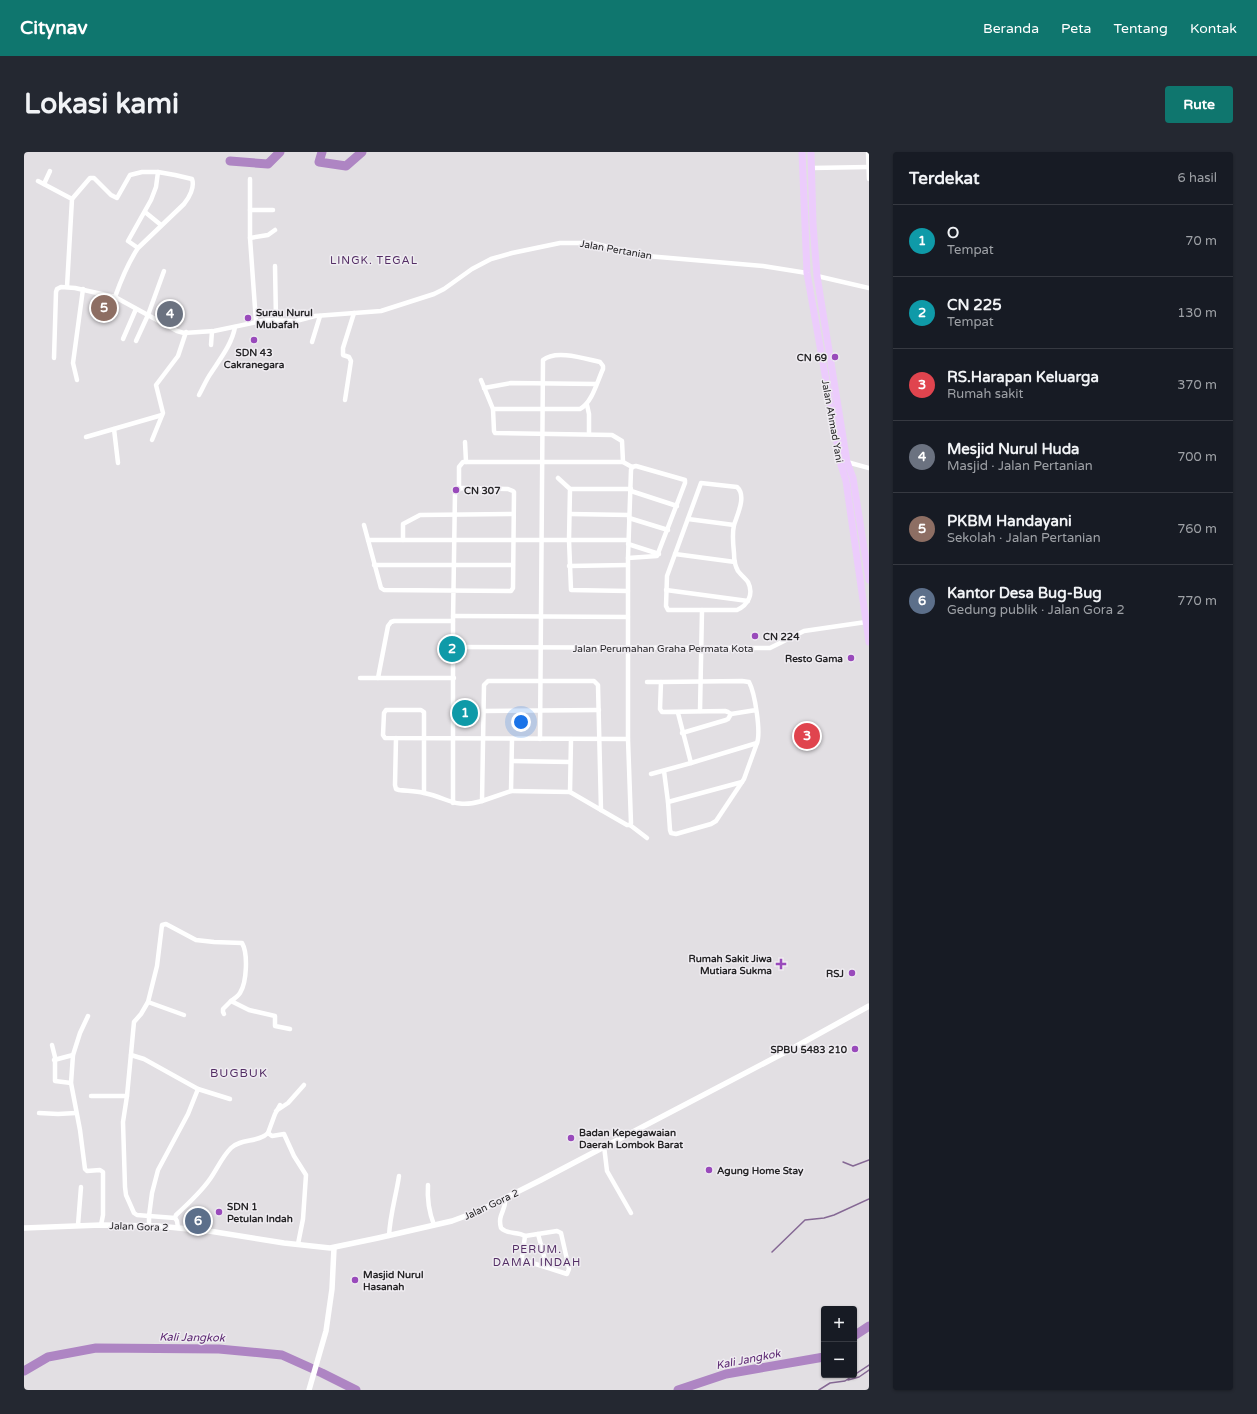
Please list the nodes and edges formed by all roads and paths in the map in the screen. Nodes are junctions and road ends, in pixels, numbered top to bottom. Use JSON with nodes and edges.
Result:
{"nodes":[{"id":1,"x":802,"y":152,"type":"edge"},
{"id":2,"x":811,"y":152,"type":"edge"},
{"id":3,"x":868,"y":152,"type":"edge"},
{"id":4,"x":869,"y":167,"type":"edge"},
{"id":5,"x":811,"y":168,"type":"junction"},
{"id":6,"x":50,"y":171,"type":"dead end"},
{"id":7,"x":158,"y":172,"type":"junction"},
{"id":8,"x":250,"y":179,"type":"dead end"},
{"id":9,"x":869,"y":179,"type":"edge"},
{"id":10,"x":38,"y":181,"type":"dead end"},
{"id":11,"x":44,"y":184,"type":"junction"},
{"id":12,"x":72,"y":199,"type":"junction"},
{"id":13,"x":250,"y":210,"type":"junction"},
{"id":14,"x":273,"y":210,"type":"dead end"},
{"id":15,"x":145,"y":212,"type":"junction"},
{"id":16,"x":162,"y":225,"type":"junction"},
{"id":17,"x":275,"y":230,"type":"dead end"},
{"id":18,"x":250,"y":238,"type":"junction"},
{"id":19,"x":138,"y":248,"type":"junction"},
{"id":20,"x":275,"y":266,"type":"dead end"},
{"id":21,"x":164,"y":271,"type":"dead end"},
{"id":22,"x":807,"y":273,"type":"junction"},
{"id":23,"x":817,"y":276,"type":"junction"},
{"id":24,"x":67,"y":287,"type":"junction"},
{"id":25,"x":869,"y":288,"type":"edge"},
{"id":26,"x":83,"y":289,"type":"junction"},
{"id":27,"x":115,"y":297,"type":"junction"},
{"id":28,"x":136,"y":309,"type":"junction"},
{"id":29,"x":354,"y":313,"type":"junction"},
{"id":30,"x":148,"y":315,"type":"junction"},
{"id":31,"x":320,"y":316,"type":"junction"},
{"id":32,"x":276,"y":320,"type":"junction"},
{"id":33,"x":256,"y":322,"type":"junction"},
{"id":34,"x":236,"y":326,"type":"junction"},
{"id":35,"x":212,"y":331,"type":"junction"},
{"id":36,"x":186,"y":332,"type":"junction"},
{"id":37,"x":123,"y":339,"type":"dead end"},
{"id":38,"x":136,"y":341,"type":"dead end"},
{"id":39,"x":312,"y":342,"type":"dead end"},
{"id":40,"x":211,"y":345,"type":"dead end"},
{"id":41,"x":54,"y":358,"type":"dead end"},
{"id":42,"x":77,"y":380,"type":"dead end"},
{"id":43,"x":481,"y":380,"type":"dead end"},
{"id":44,"x":543,"y":383,"type":"junction"},
{"id":45,"x":596,"y":384,"type":"junction"},
{"id":46,"x":484,"y":388,"type":"junction"},
{"id":47,"x":199,"y":395,"type":"dead end"},
{"id":48,"x":345,"y":400,"type":"dead end"},
{"id":49,"x":587,"y":405,"type":"junction"},
{"id":50,"x":493,"y":409,"type":"junction"},
{"id":51,"x":543,"y":409,"type":"junction"},
{"id":52,"x":162,"y":415,"type":"junction"},
{"id":53,"x":114,"y":429,"type":"junction"},
{"id":54,"x":542,"y":434,"type":"junction"},
{"id":55,"x":589,"y":434,"type":"junction"},
{"id":56,"x":86,"y":437,"type":"dead end"},
{"id":57,"x":152,"y":440,"type":"dead end"},
{"id":58,"x":465,"y":442,"type":"dead end"},
{"id":59,"x":466,"y":462,"type":"junction"},
{"id":60,"x":542,"y":462,"type":"junction"},
{"id":61,"x":622,"y":462,"type":"junction"},
{"id":62,"x":118,"y":463,"type":"dead end"},
{"id":63,"x":845,"y":464,"type":"junction"},
{"id":64,"x":632,"y":467,"type":"junction"},
{"id":65,"x":869,"y":468,"type":"edge"},
{"id":66,"x":558,"y":478,"type":"dead end"},
{"id":67,"x":459,"y":489,"type":"junction"},
{"id":68,"x":570,"y":489,"type":"junction"},
{"id":69,"x":631,"y":490,"type":"junction"},
{"id":70,"x":677,"y":506,"type":"junction"},
{"id":71,"x":455,"y":514,"type":"junction"},
{"id":72,"x":513,"y":514,"type":"junction"},
{"id":73,"x":570,"y":514,"type":"junction"},
{"id":74,"x":629,"y":516,"type":"junction"},
{"id":75,"x":688,"y":519,"type":"junction"},
{"id":76,"x":364,"y":525,"type":"dead end"},
{"id":77,"x":734,"y":525,"type":"junction"},
{"id":78,"x":668,"y":530,"type":"junction"},
{"id":79,"x":368,"y":540,"type":"junction"},
{"id":80,"x":403,"y":540,"type":"junction"},
{"id":81,"x":454,"y":540,"type":"junction"},
{"id":82,"x":513,"y":540,"type":"junction"},
{"id":83,"x":541,"y":540,"type":"junction"},
{"id":84,"x":569,"y":540,"type":"junction"},
{"id":85,"x":628,"y":542,"type":"junction"},
{"id":86,"x":659,"y":554,"type":"junction"},
{"id":87,"x":675,"y":554,"type":"junction"},
{"id":88,"x":628,"y":558,"type":"junction"},
{"id":89,"x":735,"y":562,"type":"junction"},
{"id":90,"x":513,"y":565,"type":"junction"},
{"id":91,"x":628,"y":565,"type":"junction"},
{"id":92,"x":374,"y":566,"type":"junction"},
{"id":93,"x":454,"y":566,"type":"junction"},
{"id":94,"x":569,"y":566,"type":"junction"},
{"id":95,"x":868,"y":570,"type":"edge"},
{"id":96,"x":869,"y":580,"type":"edge"},
{"id":97,"x":666,"y":590,"type":"junction"},
{"id":98,"x":453,"y":591,"type":"junction"},
{"id":99,"x":628,"y":591,"type":"junction"},
{"id":100,"x":866,"y":598,"type":"edge"},
{"id":101,"x":748,"y":601,"type":"junction"},
{"id":102,"x":702,"y":610,"type":"junction"},
{"id":103,"x":542,"y":617,"type":"junction"},
{"id":104,"x":628,"y":617,"type":"junction"},
{"id":105,"x":453,"y":619,"type":"junction"},
{"id":106,"x":866,"y":622,"type":"junction"},
{"id":107,"x":869,"y":642,"type":"edge"},
{"id":108,"x":454,"y":647,"type":"junction"},
{"id":109,"x":542,"y":647,"type":"junction"},
{"id":110,"x":628,"y":648,"type":"junction"},
{"id":111,"x":701,"y":648,"type":"junction"},
{"id":112,"x":360,"y":678,"type":"dead end"},
{"id":113,"x":378,"y":678,"type":"junction"},
{"id":114,"x":454,"y":678,"type":"junction"},
{"id":115,"x":541,"y":681,"type":"junction"},
{"id":116,"x":648,"y":682,"type":"dead end"},
{"id":117,"x":661,"y":682,"type":"junction"},
{"id":118,"x":700,"y":682,"type":"junction"},
{"id":119,"x":541,"y":710,"type":"junction"},
{"id":120,"x":599,"y":710,"type":"junction"},
{"id":121,"x":756,"y":710,"type":"junction"},
{"id":122,"x":484,"y":711,"type":"junction"},
{"id":123,"x":700,"y":711,"type":"junction"},
{"id":124,"x":678,"y":713,"type":"junction"},
{"id":125,"x":731,"y":714,"type":"junction"},
{"id":126,"x":682,"y":733,"type":"junction"},
{"id":127,"x":396,"y":738,"type":"junction"},
{"id":128,"x":424,"y":738,"type":"junction"},
{"id":129,"x":453,"y":739,"type":"junction"},
{"id":130,"x":483,"y":739,"type":"junction"},
{"id":131,"x":512,"y":739,"type":"junction"},
{"id":132,"x":540,"y":739,"type":"junction"},
{"id":133,"x":571,"y":739,"type":"junction"},
{"id":134,"x":599,"y":739,"type":"junction"},
{"id":135,"x":628,"y":739,"type":"junction"},
{"id":136,"x":757,"y":743,"type":"junction"},
{"id":137,"x":512,"y":761,"type":"junction"},
{"id":138,"x":570,"y":762,"type":"junction"},
{"id":139,"x":690,"y":763,"type":"junction"},
{"id":140,"x":664,"y":770,"type":"junction"},
{"id":141,"x":651,"y":774,"type":"dead end"},
{"id":142,"x":742,"y":782,"type":"junction"},
{"id":143,"x":511,"y":791,"type":"junction"},
{"id":144,"x":570,"y":792,"type":"junction"},
{"id":145,"x":424,"y":793,"type":"junction"},
{"id":146,"x":482,"y":801,"type":"junction"},
{"id":147,"x":453,"y":802,"type":"junction"},
{"id":148,"x":668,"y":802,"type":"junction"},
{"id":149,"x":601,"y":810,"type":"junction"},
{"id":150,"x":630,"y":825,"type":"junction"},
{"id":151,"x":647,"y":838,"type":"dead end"},
{"id":152,"x":231,"y":1001,"type":"junction"},
{"id":153,"x":148,"y":1002,"type":"junction"},
{"id":154,"x":869,"y":1006,"type":"edge"},
{"id":155,"x":224,"y":1014,"type":"dead end"},
{"id":156,"x":184,"y":1015,"type":"dead end"},
{"id":157,"x":88,"y":1016,"type":"dead end"},
{"id":158,"x":290,"y":1029,"type":"dead end"},
{"id":159,"x":52,"y":1045,"type":"dead end"},
{"id":160,"x":73,"y":1055,"type":"junction"},
{"id":161,"x":131,"y":1055,"type":"junction"},
{"id":162,"x":54,"y":1060,"type":"junction"},
{"id":163,"x":71,"y":1083,"type":"junction"},
{"id":164,"x":304,"y":1085,"type":"dead end"},
{"id":165,"x":198,"y":1089,"type":"junction"},
{"id":166,"x":91,"y":1096,"type":"dead end"},
{"id":167,"x":127,"y":1096,"type":"junction"},
{"id":168,"x":230,"y":1099,"type":"dead end"},
{"id":169,"x":280,"y":1105,"type":"dead end"},
{"id":170,"x":276,"y":1111,"type":"junction"},
{"id":171,"x":39,"y":1112,"type":"dead end"},
{"id":172,"x":76,"y":1113,"type":"junction"},
{"id":173,"x":268,"y":1133,"type":"junction"},
{"id":174,"x":604,"y":1146,"type":"junction"},
{"id":175,"x":399,"y":1176,"type":"dead end"},
{"id":176,"x":428,"y":1185,"type":"dead end"},
{"id":177,"x":80,"y":1187,"type":"dead end"},
{"id":178,"x":505,"y":1198,"type":"junction"},
{"id":179,"x":631,"y":1213,"type":"dead end"},
{"id":180,"x":149,"y":1216,"type":"junction"},
{"id":181,"x":175,"y":1218,"type":"junction"},
{"id":182,"x":78,"y":1225,"type":"junction"},
{"id":183,"x":101,"y":1225,"type":"junction"},
{"id":184,"x":149,"y":1225,"type":"junction"},
{"id":185,"x":434,"y":1225,"type":"junction"},
{"id":186,"x":24,"y":1228,"type":"edge"},
{"id":187,"x":178,"y":1228,"type":"junction"},
{"id":188,"x":538,"y":1234,"type":"junction"},
{"id":189,"x":388,"y":1236,"type":"junction"},
{"id":190,"x":525,"y":1236,"type":"junction"},
{"id":191,"x":298,"y":1244,"type":"junction"},
{"id":192,"x":334,"y":1248,"type":"junction"},
{"id":193,"x":547,"y":1267,"type":"junction"},
{"id":194,"x":309,"y":1390,"type":"edge"}],
"edges":[{"from":1,"to":22,"type":"highway","name":"Jalan Ahmad Yani"},
{"from":2,"to":5,"type":"highway"},
{"from":3,"to":4,"type":"street"},
{"from":4,"to":5,"type":"street"},
{"from":4,"to":9,"type":"street"},
{"from":5,"to":23,"type":"highway"},
{"from":6,"to":11,"type":"street"},
{"from":7,"to":12,"type":"street"},
{"from":7,"to":15,"type":"street"},
{"from":7,"to":16,"type":"street"},
{"from":8,"to":13,"type":"street"},
{"from":10,"to":11,"type":"street"},
{"from":11,"to":12,"type":"street"},
{"from":12,"to":24,"type":"street"},
{"from":13,"to":14,"type":"street"},
{"from":13,"to":18,"type":"street"},
{"from":15,"to":16,"type":"street"},
{"from":15,"to":19,"type":"street"},
{"from":16,"to":19,"type":"street"},
{"from":17,"to":18,"type":"street"},
{"from":18,"to":33,"type":"street"},
{"from":19,"to":27,"type":"street"},
{"from":20,"to":32,"type":"street"},
{"from":21,"to":30,"type":"street"},
{"from":22,"to":29,"type":"street","name":"Jalan Pertanian"},
{"from":22,"to":63,"type":"highway","name":"Jalan Ahmad Yani"},
{"from":23,"to":25,"type":"street"},
{"from":23,"to":63,"type":"highway"},
{"from":24,"to":26,"type":"street","name":"Jalan Pertanian"},
{"from":24,"to":41,"type":"street"},
{"from":26,"to":27,"type":"street","name":"Jalan Pertanian"},
{"from":26,"to":42,"type":"street"},
{"from":27,"to":28,"type":"street","name":"Jalan Pertanian"},
{"from":28,"to":30,"type":"street","name":"Jalan Pertanian"},
{"from":28,"to":37,"type":"street"},
{"from":29,"to":31,"type":"street","name":"Jalan Pertanian"},
{"from":29,"to":48,"type":"street"},
{"from":30,"to":36,"type":"street","name":"Jalan Pertanian"},
{"from":30,"to":38,"type":"street"},
{"from":31,"to":32,"type":"street","name":"Jalan Pertanian"},
{"from":31,"to":39,"type":"street"},
{"from":32,"to":33,"type":"street","name":"Jalan Pertanian"},
{"from":33,"to":34,"type":"street","name":"Jalan Pertanian"},
{"from":34,"to":35,"type":"street","name":"Jalan Pertanian"},
{"from":34,"to":47,"type":"street"},
{"from":35,"to":36,"type":"street","name":"Jalan Pertanian"},
{"from":35,"to":40,"type":"street"},
{"from":36,"to":52,"type":"street"},
{"from":43,"to":46,"type":"street"},
{"from":44,"to":45,"type":"street"},
{"from":44,"to":45,"type":"street"},
{"from":44,"to":46,"type":"street"},
{"from":44,"to":51,"type":"street"},
{"from":45,"to":49,"type":"street"},
{"from":46,"to":50,"type":"street"},
{"from":49,"to":51,"type":"street"},
{"from":49,"to":55,"type":"street"},
{"from":50,"to":51,"type":"street"},
{"from":50,"to":54,"type":"street"},
{"from":51,"to":54,"type":"street"},
{"from":52,"to":53,"type":"street"},
{"from":52,"to":57,"type":"street"},
{"from":53,"to":56,"type":"street"},
{"from":53,"to":62,"type":"street"},
{"from":54,"to":55,"type":"street"},
{"from":54,"to":60,"type":"street"},
{"from":55,"to":61,"type":"street"},
{"from":58,"to":59,"type":"street"},
{"from":59,"to":60,"type":"street"},
{"from":59,"to":67,"type":"street"},
{"from":60,"to":61,"type":"street"},
{"from":60,"to":83,"type":"street"},
{"from":61,"to":64,"type":"street"},
{"from":63,"to":65,"type":"street"},
{"from":63,"to":95,"type":"highway"},
{"from":63,"to":100,"type":"highway","name":"Jalan Ahmad Yani"},
{"from":64,"to":69,"type":"street"},
{"from":64,"to":70,"type":"street"},
{"from":66,"to":68,"type":"street"},
{"from":67,"to":71,"type":"street"},
{"from":67,"to":72,"type":"street"},
{"from":68,"to":69,"type":"street"},
{"from":68,"to":73,"type":"street"},
{"from":69,"to":70,"type":"street"},
{"from":69,"to":74,"type":"street"},
{"from":70,"to":78,"type":"street"},
{"from":71,"to":72,"type":"street"},
{"from":71,"to":80,"type":"street"},
{"from":71,"to":81,"type":"street"},
{"from":72,"to":82,"type":"street"},
{"from":73,"to":74,"type":"street"},
{"from":73,"to":84,"type":"street"},
{"from":74,"to":78,"type":"street"},
{"from":74,"to":85,"type":"street"},
{"from":75,"to":77,"type":"street"},
{"from":75,"to":77,"type":"street"},
{"from":75,"to":87,"type":"street"},
{"from":76,"to":79,"type":"street"},
{"from":77,"to":89,"type":"street"},
{"from":78,"to":86,"type":"street"},
{"from":79,"to":80,"type":"street"},
{"from":79,"to":92,"type":"street"},
{"from":80,"to":81,"type":"street"},
{"from":81,"to":82,"type":"street"},
{"from":81,"to":93,"type":"street"},
{"from":82,"to":83,"type":"street"},
{"from":82,"to":90,"type":"street"},
{"from":83,"to":84,"type":"street"},
{"from":83,"to":103,"type":"street"},
{"from":84,"to":85,"type":"street"},
{"from":84,"to":94,"type":"street"},
{"from":85,"to":86,"type":"street"},
{"from":85,"to":88,"type":"street"},
{"from":86,"to":88,"type":"street"},
{"from":87,"to":89,"type":"street"},
{"from":87,"to":97,"type":"street"},
{"from":88,"to":91,"type":"street"},
{"from":89,"to":101,"type":"street"},
{"from":90,"to":93,"type":"street"},
{"from":90,"to":98,"type":"street"},
{"from":91,"to":94,"type":"street"},
{"from":91,"to":99,"type":"street"},
{"from":92,"to":93,"type":"street"},
{"from":92,"to":98,"type":"street"},
{"from":93,"to":98,"type":"street"},
{"from":94,"to":99,"type":"street"},
{"from":95,"to":96,"type":"highway"},
{"from":97,"to":101,"type":"street"},
{"from":97,"to":102,"type":"street"},
{"from":98,"to":105,"type":"street"},
{"from":99,"to":104,"type":"street"},
{"from":100,"to":106,"type":"highway","name":"Jalan Ahmad Yani"},
{"from":101,"to":102,"type":"street"},
{"from":102,"to":111,"type":"street"},
{"from":103,"to":104,"type":"street"},
{"from":103,"to":105,"type":"street"},
{"from":103,"to":109,"type":"street"},
{"from":104,"to":110,"type":"street"},
{"from":105,"to":108,"type":"street"},
{"from":105,"to":113,"type":"street"},
{"from":106,"to":107,"type":"highway","name":"Jalan Ahmad Yani"},
{"from":106,"to":111,"type":"street","name":"Jalan Perumahan Graha Permata Kota"},
{"from":108,"to":109,"type":"street","name":"Jalan Perumahan Graha Permata Kota"},
{"from":108,"to":114,"type":"street"},
{"from":109,"to":110,"type":"street","name":"Jalan Perumahan Graha Permata Kota"},
{"from":109,"to":115,"type":"street"},
{"from":110,"to":111,"type":"street","name":"Jalan Perumahan Graha Permata Kota"},
{"from":110,"to":135,"type":"street"},
{"from":111,"to":118,"type":"street"},
{"from":112,"to":113,"type":"street"},
{"from":113,"to":114,"type":"street"},
{"from":114,"to":129,"type":"street"},
{"from":115,"to":119,"type":"street"},
{"from":115,"to":120,"type":"street"},
{"from":115,"to":122,"type":"street"},
{"from":116,"to":117,"type":"street"},
{"from":117,"to":118,"type":"street"},
{"from":117,"to":124,"type":"street"},
{"from":118,"to":121,"type":"street"},
{"from":118,"to":123,"type":"street"},
{"from":119,"to":120,"type":"street"},
{"from":119,"to":122,"type":"street"},
{"from":119,"to":132,"type":"street"},
{"from":120,"to":134,"type":"street"},
{"from":121,"to":125,"type":"street"},
{"from":121,"to":136,"type":"street"},
{"from":122,"to":130,"type":"street"},
{"from":123,"to":124,"type":"street"},
{"from":123,"to":125,"type":"street"},
{"from":124,"to":126,"type":"street"},
{"from":125,"to":126,"type":"street"},
{"from":126,"to":139,"type":"street"},
{"from":127,"to":128,"type":"street"},
{"from":127,"to":128,"type":"street"},
{"from":127,"to":145,"type":"street"},
{"from":128,"to":129,"type":"street"},
{"from":128,"to":145,"type":"street"},
{"from":129,"to":130,"type":"street"},
{"from":129,"to":147,"type":"street"},
{"from":130,"to":131,"type":"street"},
{"from":130,"to":146,"type":"street"},
{"from":131,"to":132,"type":"street"},
{"from":131,"to":137,"type":"street"},
{"from":132,"to":133,"type":"street"},
{"from":133,"to":134,"type":"street"},
{"from":133,"to":138,"type":"street"},
{"from":134,"to":135,"type":"street"},
{"from":134,"to":149,"type":"street"},
{"from":135,"to":150,"type":"street"},
{"from":136,"to":139,"type":"street"},
{"from":136,"to":142,"type":"street"},
{"from":137,"to":138,"type":"street"},
{"from":137,"to":143,"type":"street"},
{"from":138,"to":144,"type":"street"},
{"from":139,"to":140,"type":"street"},
{"from":140,"to":141,"type":"street"},
{"from":140,"to":148,"type":"street"},
{"from":142,"to":148,"type":"street"},
{"from":142,"to":148,"type":"street"},
{"from":143,"to":144,"type":"street"},
{"from":143,"to":146,"type":"street"},
{"from":144,"to":149,"type":"street"},
{"from":145,"to":147,"type":"street"},
{"from":146,"to":147,"type":"street"},
{"from":149,"to":150,"type":"street"},
{"from":150,"to":151,"type":"street"},
{"from":152,"to":153,"type":"street"},
{"from":152,"to":155,"type":"street"},
{"from":152,"to":158,"type":"street"},
{"from":153,"to":156,"type":"street"},
{"from":153,"to":161,"type":"street"},
{"from":154,"to":174,"type":"street","name":"Jalan Gora 2"},
{"from":157,"to":160,"type":"street"},
{"from":159,"to":162,"type":"street"},
{"from":160,"to":162,"type":"street"},
{"from":160,"to":163,"type":"street"},
{"from":161,"to":165,"type":"street"},
{"from":161,"to":167,"type":"street"},
{"from":162,"to":163,"type":"street"},
{"from":163,"to":172,"type":"street"},
{"from":164,"to":170,"type":"street"},
{"from":165,"to":168,"type":"street"},
{"from":165,"to":180,"type":"street"},
{"from":166,"to":167,"type":"street"},
{"from":167,"to":180,"type":"street"},
{"from":169,"to":170,"type":"street"},
{"from":170,"to":173,"type":"street"},
{"from":171,"to":172,"type":"street"},
{"from":172,"to":183,"type":"street"},
{"from":173,"to":181,"type":"street"},
{"from":173,"to":191,"type":"street"},
{"from":174,"to":178,"type":"street","name":"Jalan Gora 2"},
{"from":174,"to":179,"type":"street"},
{"from":175,"to":189,"type":"street"},
{"from":176,"to":185,"type":"street"},
{"from":177,"to":182,"type":"street"},
{"from":178,"to":185,"type":"street","name":"Jalan Gora 2"},
{"from":178,"to":190,"type":"street"},
{"from":180,"to":181,"type":"street"},
{"from":180,"to":184,"type":"street"},
{"from":181,"to":187,"type":"street"},
{"from":182,"to":183,"type":"street","name":"Jalan Gora 2"},
{"from":182,"to":186,"type":"street","name":"Jalan Gora 2"},
{"from":183,"to":184,"type":"street","name":"Jalan Gora 2"},
{"from":184,"to":187,"type":"street","name":"Jalan Gora 2"},
{"from":185,"to":189,"type":"street","name":"Jalan Gora 2"},
{"from":187,"to":191,"type":"street","name":"Jalan Gora 2"},
{"from":188,"to":190,"type":"street"},
{"from":188,"to":193,"type":"street"},
{"from":188,"to":193,"type":"street"},
{"from":189,"to":192,"type":"street","name":"Jalan Gora 2"},
{"from":190,"to":193,"type":"street"},
{"from":191,"to":192,"type":"street","name":"Jalan Gora 2"},
{"from":192,"to":194,"type":"street"}]}
